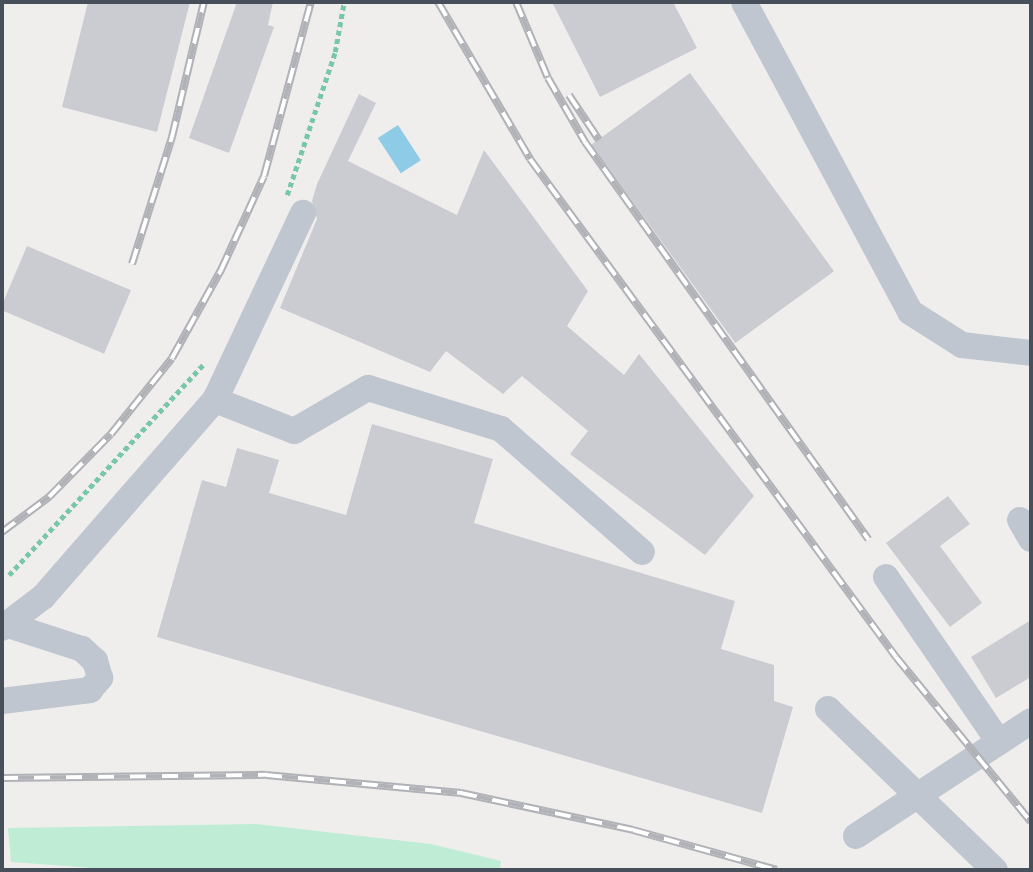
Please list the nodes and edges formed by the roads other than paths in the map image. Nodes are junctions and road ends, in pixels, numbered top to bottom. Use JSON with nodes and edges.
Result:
{"nodes":[{"id":1,"x":744,"y":2,"type":"edge"},
{"id":2,"x":293,"y":209,"type":"road end"},
{"id":3,"x":1031,"y":353,"type":"edge"},
{"id":4,"x":215,"y":400,"type":"junction"},
{"id":5,"x":642,"y":552,"type":"dead end"},
{"id":6,"x":887,"y":577,"type":"dead end"},
{"id":7,"x":5,"y":626,"type":"edge"},
{"id":8,"x":2,"y":701,"type":"edge"},
{"id":9,"x":828,"y":709,"type":"dead end"},
{"id":10,"x":1031,"y":722,"type":"edge"},
{"id":11,"x":999,"y":742,"type":"junction"},
{"id":12,"x":918,"y":795,"type":"junction"},
{"id":13,"x":856,"y":836,"type":"dead end"},
{"id":14,"x":995,"y":870,"type":"edge"}],
"edges":[{"from":1,"to":3,"type":"lane"},
{"from":2,"to":4,"type":"lane"},
{"from":4,"to":5,"type":"lane"},
{"from":4,"to":7,"type":"lane"},
{"from":6,"to":11,"type":"lane"},
{"from":7,"to":8,"type":"lane"},
{"from":9,"to":12,"type":"lane"},
{"from":10,"to":11,"type":"lane"},
{"from":11,"to":12,"type":"lane"},
{"from":12,"to":13,"type":"lane"},
{"from":12,"to":14,"type":"lane"}]}
